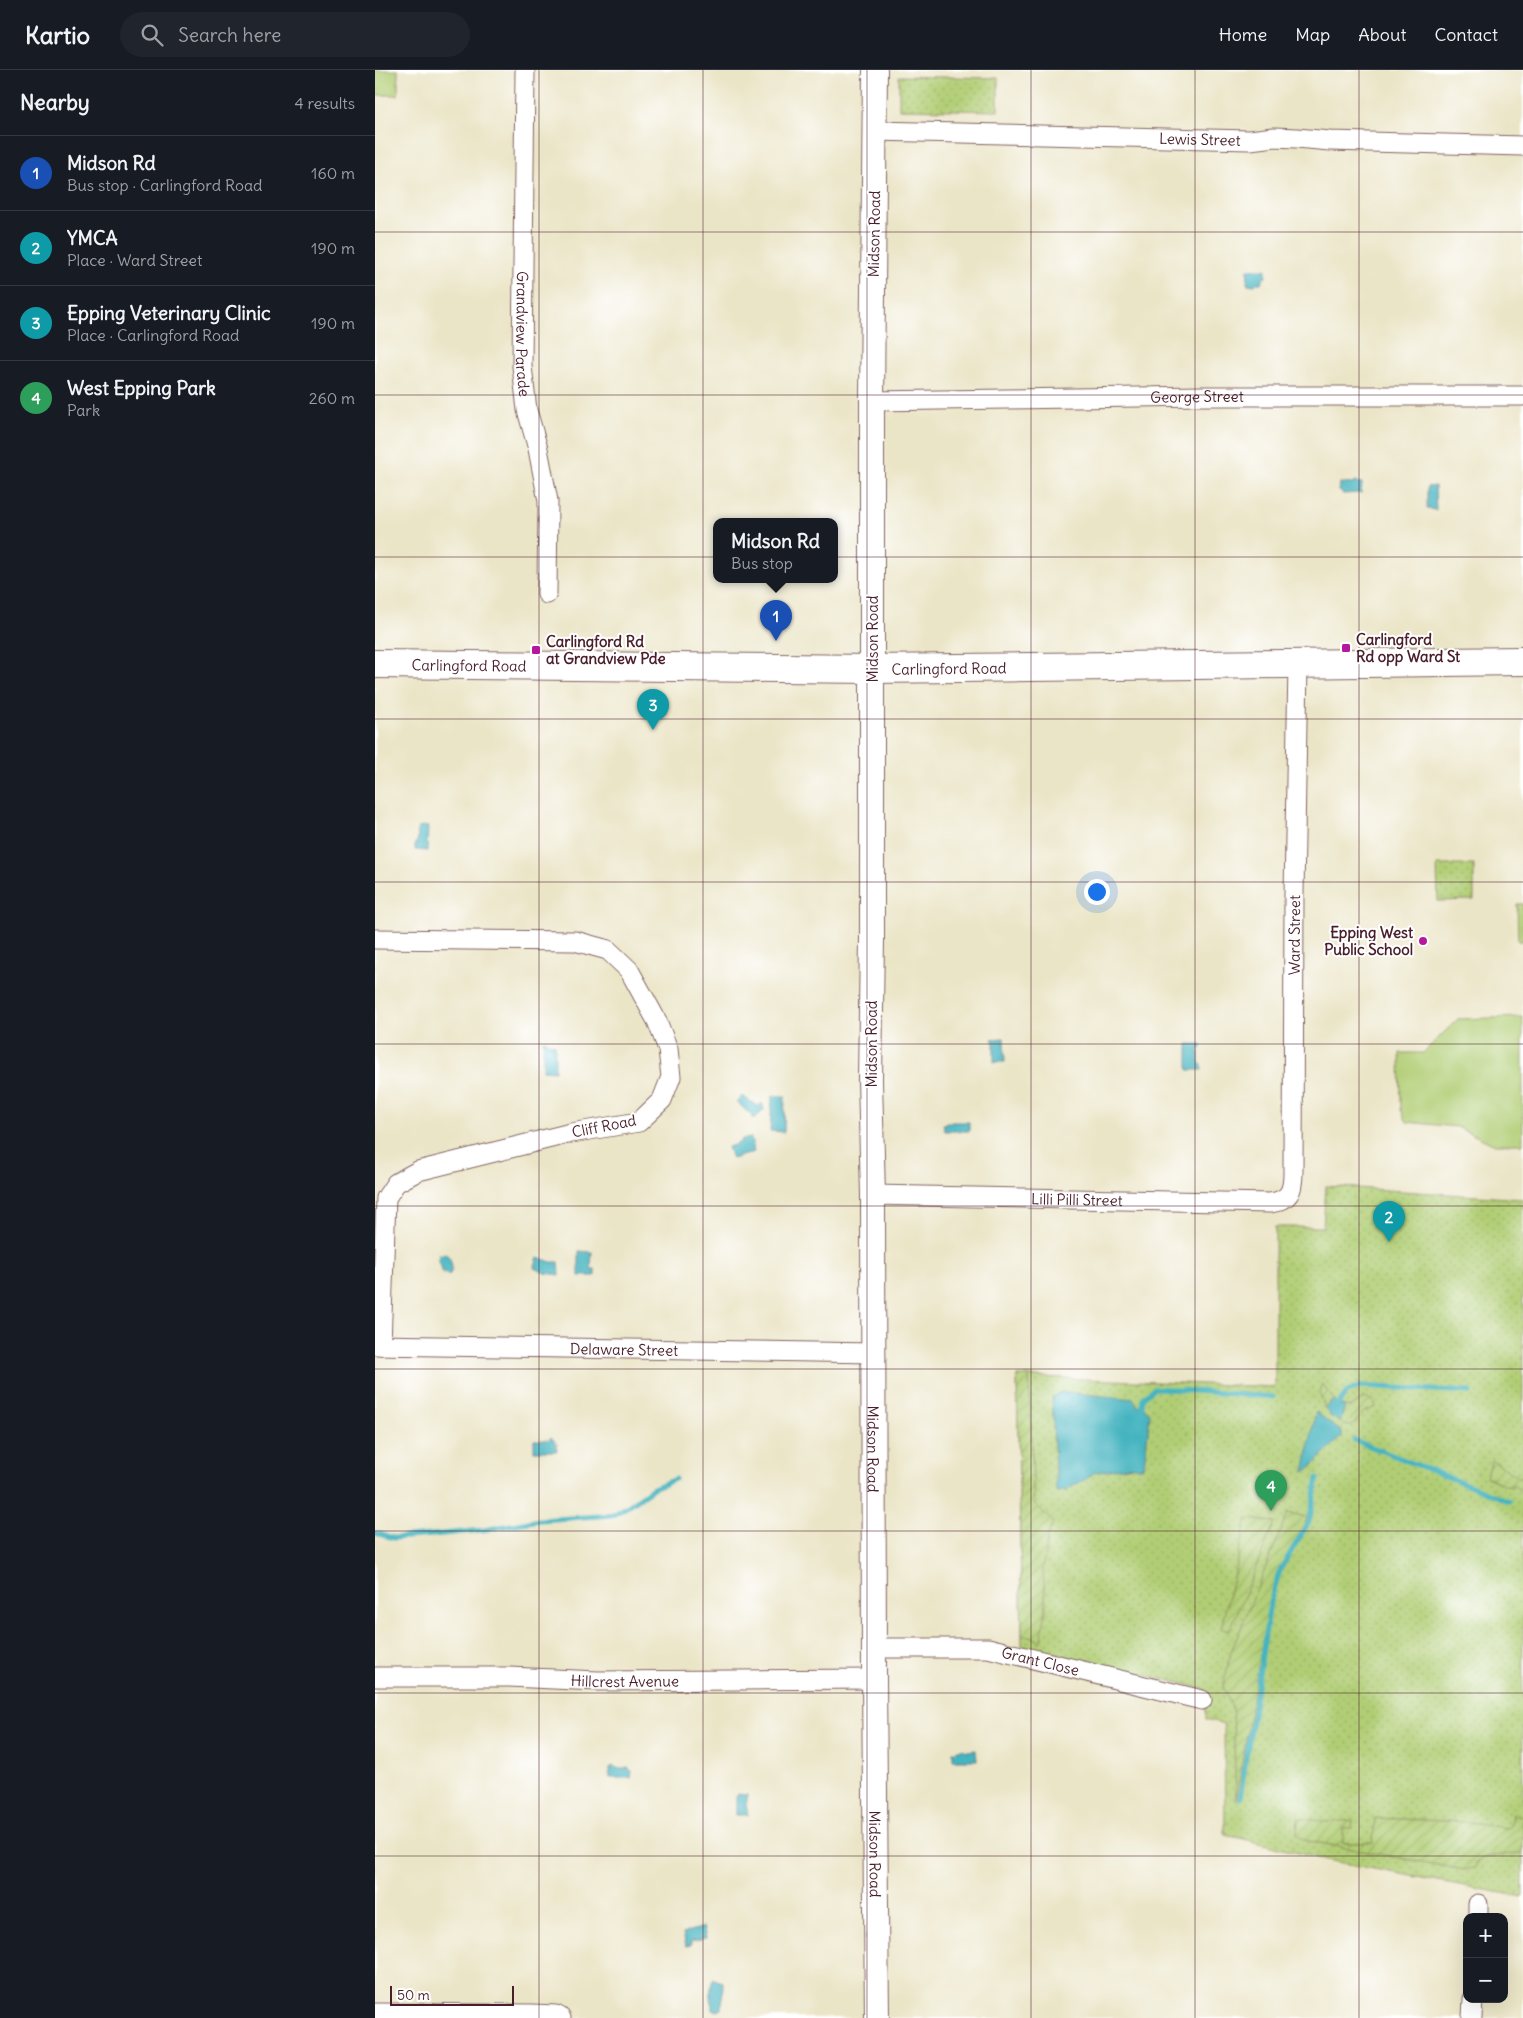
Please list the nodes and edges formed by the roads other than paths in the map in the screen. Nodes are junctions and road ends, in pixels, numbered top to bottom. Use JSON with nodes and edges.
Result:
{"nodes":[{"id":1,"x":525,"y":70,"type":"edge"},
{"id":2,"x":875,"y":70,"type":"edge"},
{"id":3,"x":875,"y":130,"type":"junction"},
{"id":4,"x":1523,"y":146,"type":"edge"},
{"id":5,"x":1523,"y":396,"type":"edge"},
{"id":6,"x":872,"y":401,"type":"junction"},
{"id":7,"x":547,"y":594,"type":"dead end"},
{"id":8,"x":1523,"y":660,"type":"edge"},
{"id":9,"x":375,"y":664,"type":"edge"},
{"id":10,"x":1298,"y":664,"type":"junction"},
{"id":11,"x":871,"y":669,"type":"junction"},
{"id":12,"x":375,"y":939,"type":"edge"},
{"id":13,"x":873,"y":1195,"type":"junction"},
{"id":14,"x":1280,"y":1201,"type":"joint"},
{"id":15,"x":378,"y":1345,"type":"edge"},
{"id":16,"x":873,"y":1353,"type":"junction"},
{"id":17,"x":874,"y":1648,"type":"junction"},
{"id":18,"x":375,"y":1677,"type":"edge"},
{"id":19,"x":874,"y":1679,"type":"junction"},
{"id":20,"x":1202,"y":1700,"type":"dead end"},
{"id":21,"x":1473,"y":2003,"type":"edge"},
{"id":22,"x":375,"y":2014,"type":"edge"},
{"id":23,"x":561,"y":2018,"type":"edge"},
{"id":24,"x":877,"y":2018,"type":"edge"},
{"id":25,"x":1472,"y":2018,"type":"edge"}],
"edges":[{"from":1,"to":7,"type":"street","name":"Grandview Parade"},
{"from":2,"to":3,"type":"street","name":"Midson Road"},
{"from":3,"to":4,"type":"street","name":"Lewis Street"},
{"from":3,"to":6,"type":"street","name":"Midson Road"},
{"from":5,"to":6,"type":"street","name":"George Street"},
{"from":6,"to":11,"type":"street","name":"Midson Road"},
{"from":8,"to":10,"type":"main road","name":"Carlingford Road"},
{"from":9,"to":11,"type":"main road","name":"Carlingford Road"},
{"from":10,"to":11,"type":"main road","name":"Carlingford Road"},
{"from":10,"to":14,"type":"street","name":"Ward Street"},
{"from":11,"to":13,"type":"street","name":"Midson Road"},
{"from":12,"to":15,"type":"street","name":"Cliff Road"},
{"from":13,"to":14,"type":"street","name":"Lilli Pilli Street"},
{"from":13,"to":16,"type":"street","name":"Midson Road"},
{"from":15,"to":16,"type":"street","name":"Delaware Street"},
{"from":16,"to":17,"type":"street","name":"Midson Road"},
{"from":17,"to":19,"type":"street","name":"Midson Road"},
{"from":17,"to":20,"type":"street","name":"Grant Close"},
{"from":18,"to":19,"type":"street","name":"Hillcrest Avenue"},
{"from":19,"to":24,"type":"street","name":"Midson Road"},
{"from":21,"to":25,"type":"street"},
{"from":22,"to":23,"type":"street"}]}
